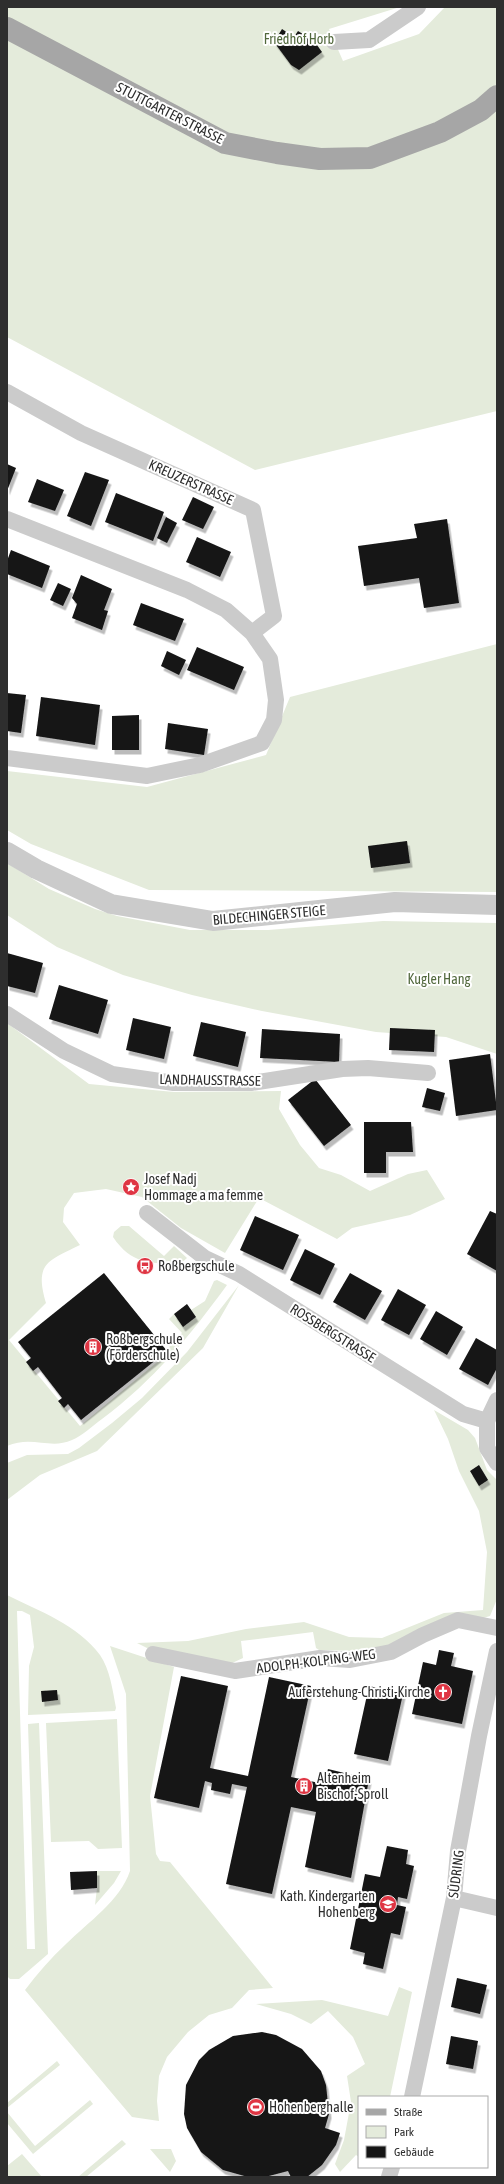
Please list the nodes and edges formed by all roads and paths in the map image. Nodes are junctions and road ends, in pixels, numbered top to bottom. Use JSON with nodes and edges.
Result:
{"nodes":[{"id":1,"x":418,"y":7,"type":"edge"},
{"id":2,"x":7,"y":28,"type":"edge"},
{"id":3,"x":334,"y":42,"type":"dead end"},
{"id":4,"x":497,"y":96,"type":"edge"},
{"id":5,"x":7,"y":392,"type":"edge"},
{"id":6,"x":7,"y":520,"type":"edge"},
{"id":7,"x":252,"y":633,"type":"junction"},
{"id":8,"x":7,"y":758,"type":"edge"},
{"id":9,"x":7,"y":852,"type":"edge"},
{"id":10,"x":497,"y":904,"type":"edge"},
{"id":11,"x":7,"y":1014,"type":"edge"},
{"id":12,"x":428,"y":1073,"type":"dead end"},
{"id":13,"x":147,"y":1213,"type":"dead end"},
{"id":14,"x":497,"y":1400,"type":"edge"},
{"id":15,"x":487,"y":1421,"type":"junction"},
{"id":16,"x":497,"y":1463,"type":"edge"},
{"id":17,"x":497,"y":1628,"type":"edge"},
{"id":18,"x":497,"y":1651,"type":"edge"},
{"id":19,"x":153,"y":1654,"type":"dead end"},
{"id":20,"x":454,"y":1898,"type":"junction"},
{"id":21,"x":497,"y":1908,"type":"edge"},
{"id":22,"x":412,"y":2096,"type":"edge"}],
"edges":[{"from":1,"to":3,"type":"street"},
{"from":2,"to":4,"type":"main road","name":"STUTTGARTER STRASSE"},
{"from":5,"to":7,"type":"street","name":"KREUZERSTRASSE"},
{"from":6,"to":7,"type":"street"},
{"from":7,"to":8,"type":"street"},
{"from":9,"to":10,"type":"street","name":"BILDECHINGER STEIGE"},
{"from":11,"to":12,"type":"street","name":"LANDHAUSSTRASSE"},
{"from":13,"to":15,"type":"street","name":"ROSSBERGSTRASSE"},
{"from":14,"to":15,"type":"street"},
{"from":15,"to":16,"type":"street"},
{"from":17,"to":19,"type":"street","name":"ADOLPH-KOLPING-WEG"},
{"from":18,"to":20,"type":"street","name":"SÜDRING"},
{"from":20,"to":21,"type":"street"},
{"from":20,"to":22,"type":"street","name":"SÜDRING"}]}
